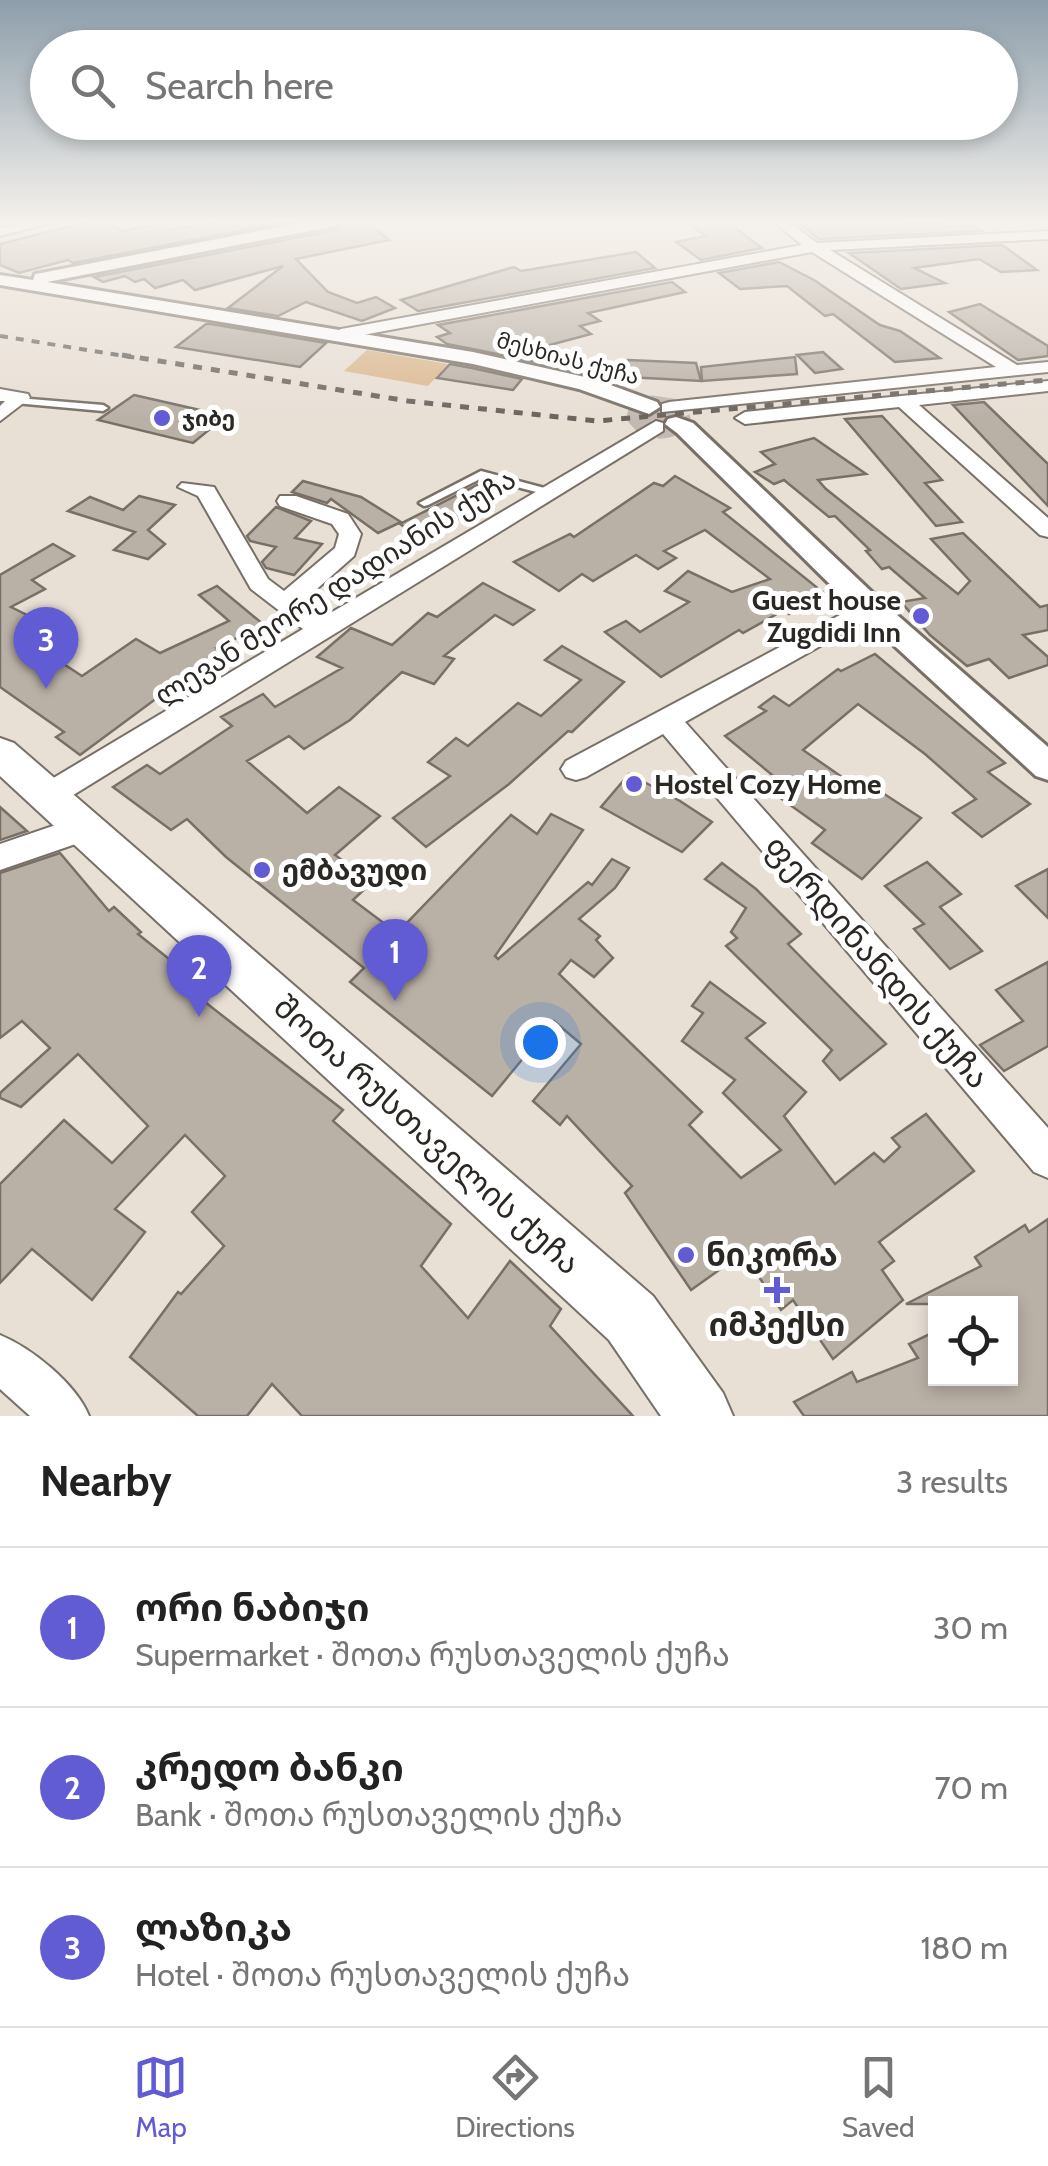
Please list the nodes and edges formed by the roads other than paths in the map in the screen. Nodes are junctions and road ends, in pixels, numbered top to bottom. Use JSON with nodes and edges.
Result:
{"nodes":[{"id":1,"x":46,"y":287,"type":"edge"},
{"id":2,"x":593,"y":287,"type":"edge"},
{"id":3,"x":880,"y":287,"type":"edge"},
{"id":4,"x":341,"y":334,"type":"junction"},
{"id":5,"x":1012,"y":369,"type":"junction"},
{"id":6,"x":1046,"y":382,"type":"edge"},
{"id":7,"x":9,"y":398,"type":"edge"},
{"id":8,"x":904,"y":402,"type":"junction"},
{"id":9,"x":103,"y":408,"type":"dead end"},
{"id":10,"x":0,"y":415,"type":"edge"},
{"id":11,"x":666,"y":417,"type":"junction"},
{"id":12,"x":189,"y":488,"type":"dead end"},
{"id":13,"x":548,"y":492,"type":"junction"},
{"id":14,"x":288,"y":501,"type":"dead end"},
{"id":15,"x":424,"y":503,"type":"dead end"},
{"id":16,"x":1048,"y":530,"type":"edge"},
{"id":17,"x":285,"y":602,"type":"junction"},
{"id":18,"x":870,"y":607,"type":"junction"},
{"id":19,"x":320,"y":629,"type":"junction"},
{"id":20,"x":667,"y":720,"type":"junction"},
{"id":21,"x":0,"y":752,"type":"edge"},
{"id":22,"x":1048,"y":767,"type":"edge"},
{"id":23,"x":576,"y":769,"type":"dead end"},
{"id":24,"x":64,"y":813,"type":"junction"},
{"id":25,"x":0,"y":857,"type":"edge"},
{"id":26,"x":1048,"y":1158,"type":"edge"},
{"id":27,"x":0,"y":1358,"type":"edge"},
{"id":28,"x":65,"y":1416,"type":"edge"},
{"id":29,"x":700,"y":1416,"type":"edge"}],
"edges":[{"from":1,"to":4,"type":"street","name":"მესხიას ქუჩა"},
{"from":2,"to":4,"type":"street"},
{"from":3,"to":5,"type":"street"},
{"from":4,"to":11,"type":"street","name":"მესხიას ქუჩა"},
{"from":5,"to":6,"type":"street","name":"ლევან მეორე დადიანის ქუჩა"},
{"from":5,"to":11,"type":"street","name":"ლევან მეორე დადიანის ქუჩა"},
{"from":6,"to":8,"type":"street","name":"ლევან მეორე დადიანის ქუჩა"},
{"from":7,"to":9,"type":"lane"},
{"from":7,"to":10,"type":"street"},
{"from":8,"to":11,"type":"street","name":"ლევან მეორე დადიანის ქუჩა"},
{"from":8,"to":16,"type":"street"},
{"from":11,"to":13,"type":"street","name":"ლევან მეორე დადიანის ქუჩა"},
{"from":11,"to":18,"type":"street"},
{"from":12,"to":17,"type":"street"},
{"from":13,"to":15,"type":"lane"},
{"from":13,"to":19,"type":"street","name":"ლევან მეორე დადიანის ქუჩა"},
{"from":14,"to":17,"type":"street"},
{"from":17,"to":19,"type":"street"},
{"from":18,"to":20,"type":"street"},
{"from":18,"to":22,"type":"street"},
{"from":19,"to":24,"type":"street","name":"ლევან მეორე დადიანის ქუჩა"},
{"from":20,"to":23,"type":"street"},
{"from":20,"to":26,"type":"street","name":"ფერდინანდის ქუჩა"},
{"from":21,"to":24,"type":"main road","name":"შოთა რუსთაველის ქუჩა"},
{"from":24,"to":25,"type":"street","name":"ლევან მეორე დადიანის ქუჩა"},
{"from":24,"to":29,"type":"main road","name":"შოთა რუსთაველის ქუჩა"},
{"from":27,"to":28,"type":"street"}]}
